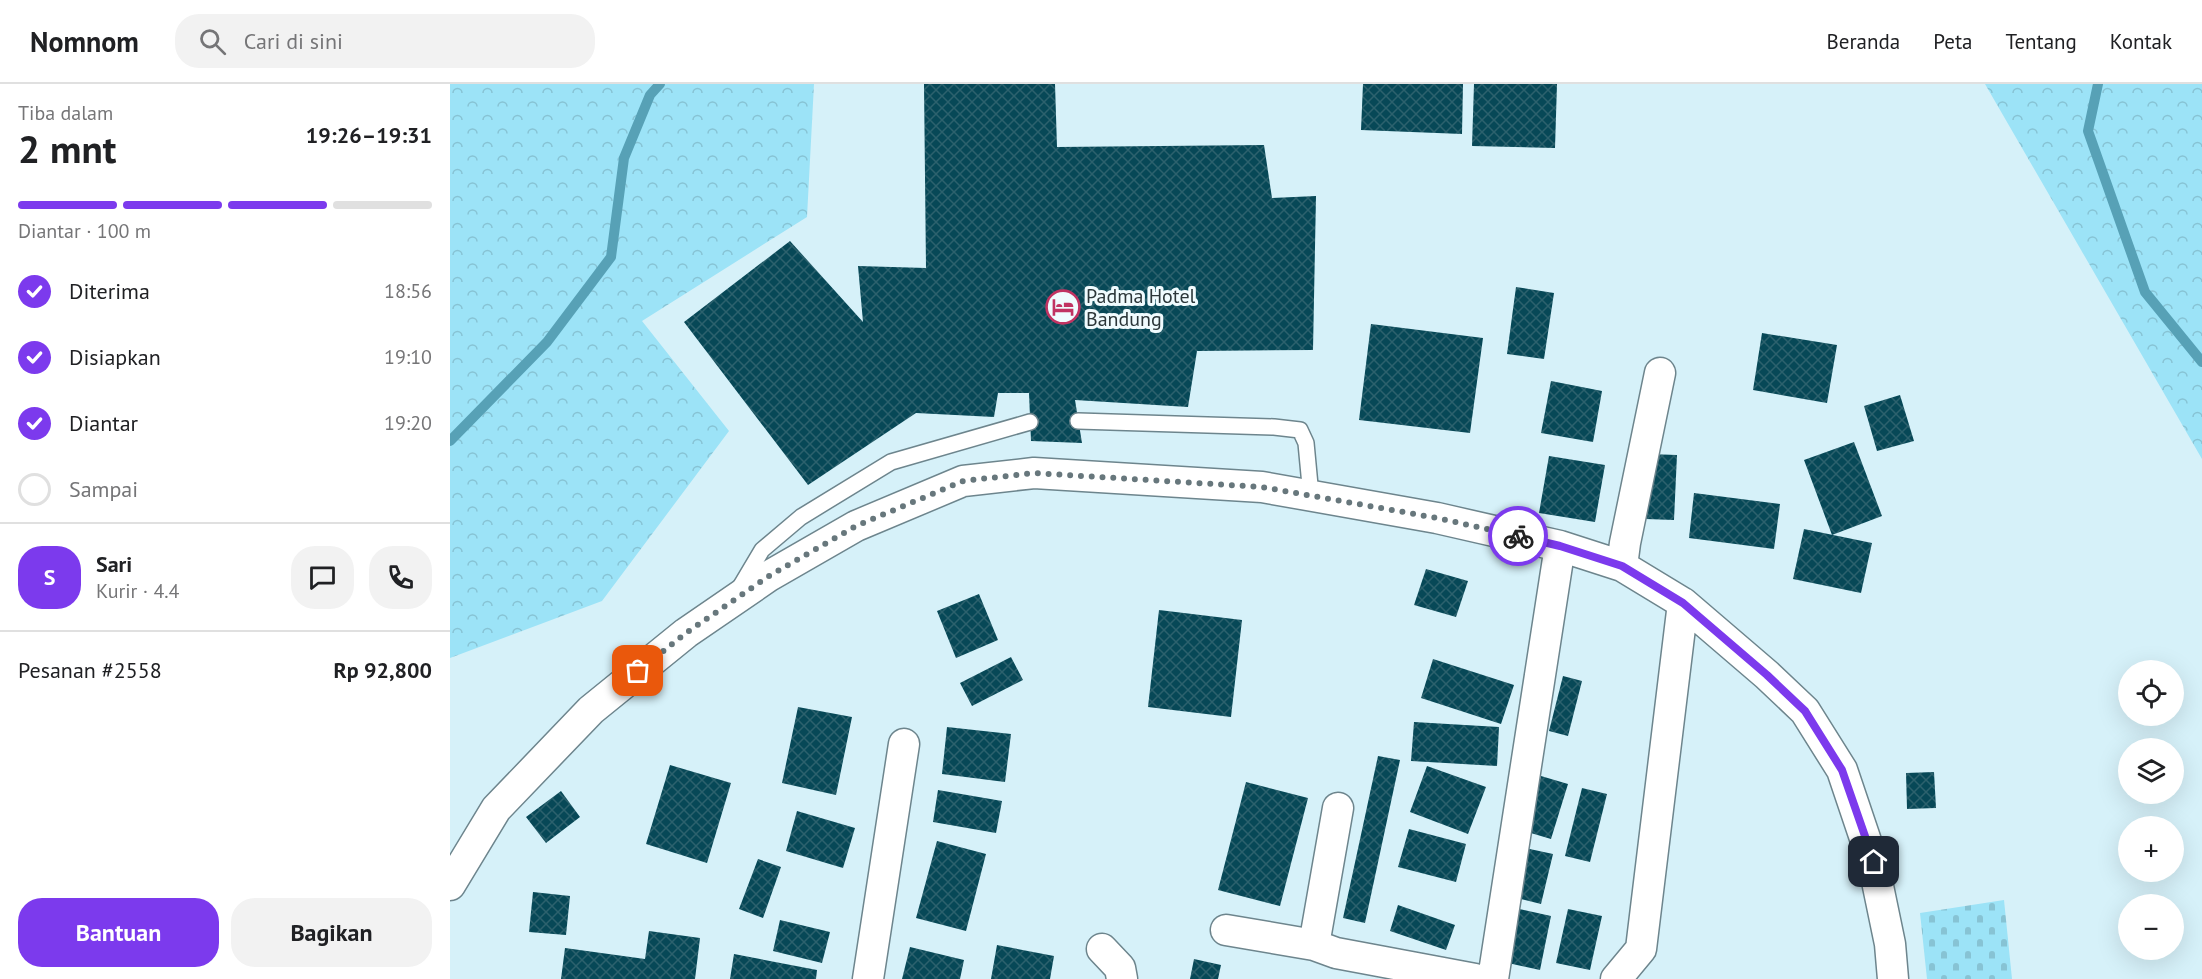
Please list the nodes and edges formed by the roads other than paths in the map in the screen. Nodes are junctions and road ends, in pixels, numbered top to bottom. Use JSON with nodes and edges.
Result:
{"nodes":[{"id":1,"x":1660,"y":373,"type":"dead end"},
{"id":2,"x":1078,"y":421,"type":"dead end"},
{"id":3,"x":1030,"y":422,"type":"dead end"},
{"id":4,"x":1311,"y":495,"type":"junction"},
{"id":5,"x":1560,"y":546,"type":"junction"},
{"id":6,"x":1622,"y":566,"type":"junction"},
{"id":7,"x":732,"y":601,"type":"junction"},
{"id":8,"x":1683,"y":603,"type":"junction"},
{"id":9,"x":904,"y":744,"type":"dead end"},
{"id":10,"x":1338,"y":808,"type":"dead end"},
{"id":11,"x":450,"y":885,"type":"edge"},
{"id":12,"x":1226,"y":930,"type":"dead end"},
{"id":13,"x":1314,"y":945,"type":"junction"},
{"id":14,"x":1102,"y":949,"type":"dead end"},
{"id":15,"x":868,"y":979,"type":"edge"},
{"id":16,"x":1122,"y":979,"type":"edge"},
{"id":17,"x":1475,"y":979,"type":"edge"},
{"id":18,"x":1493,"y":979,"type":"edge"},
{"id":19,"x":1616,"y":979,"type":"edge"},
{"id":20,"x":1893,"y":979,"type":"edge"}],
"edges":[{"from":1,"to":6,"type":"street"},
{"from":2,"to":4,"type":"lane"},
{"from":3,"to":7,"type":"lane"},
{"from":4,"to":5,"type":"street"},
{"from":4,"to":7,"type":"street"},
{"from":5,"to":6,"type":"street"},
{"from":5,"to":18,"type":"street"},
{"from":6,"to":8,"type":"street"},
{"from":7,"to":11,"type":"street"},
{"from":8,"to":19,"type":"street"},
{"from":8,"to":20,"type":"street"},
{"from":9,"to":15,"type":"street"},
{"from":10,"to":13,"type":"street"},
{"from":12,"to":13,"type":"street"},
{"from":13,"to":17,"type":"street"},
{"from":14,"to":16,"type":"street"}]}
